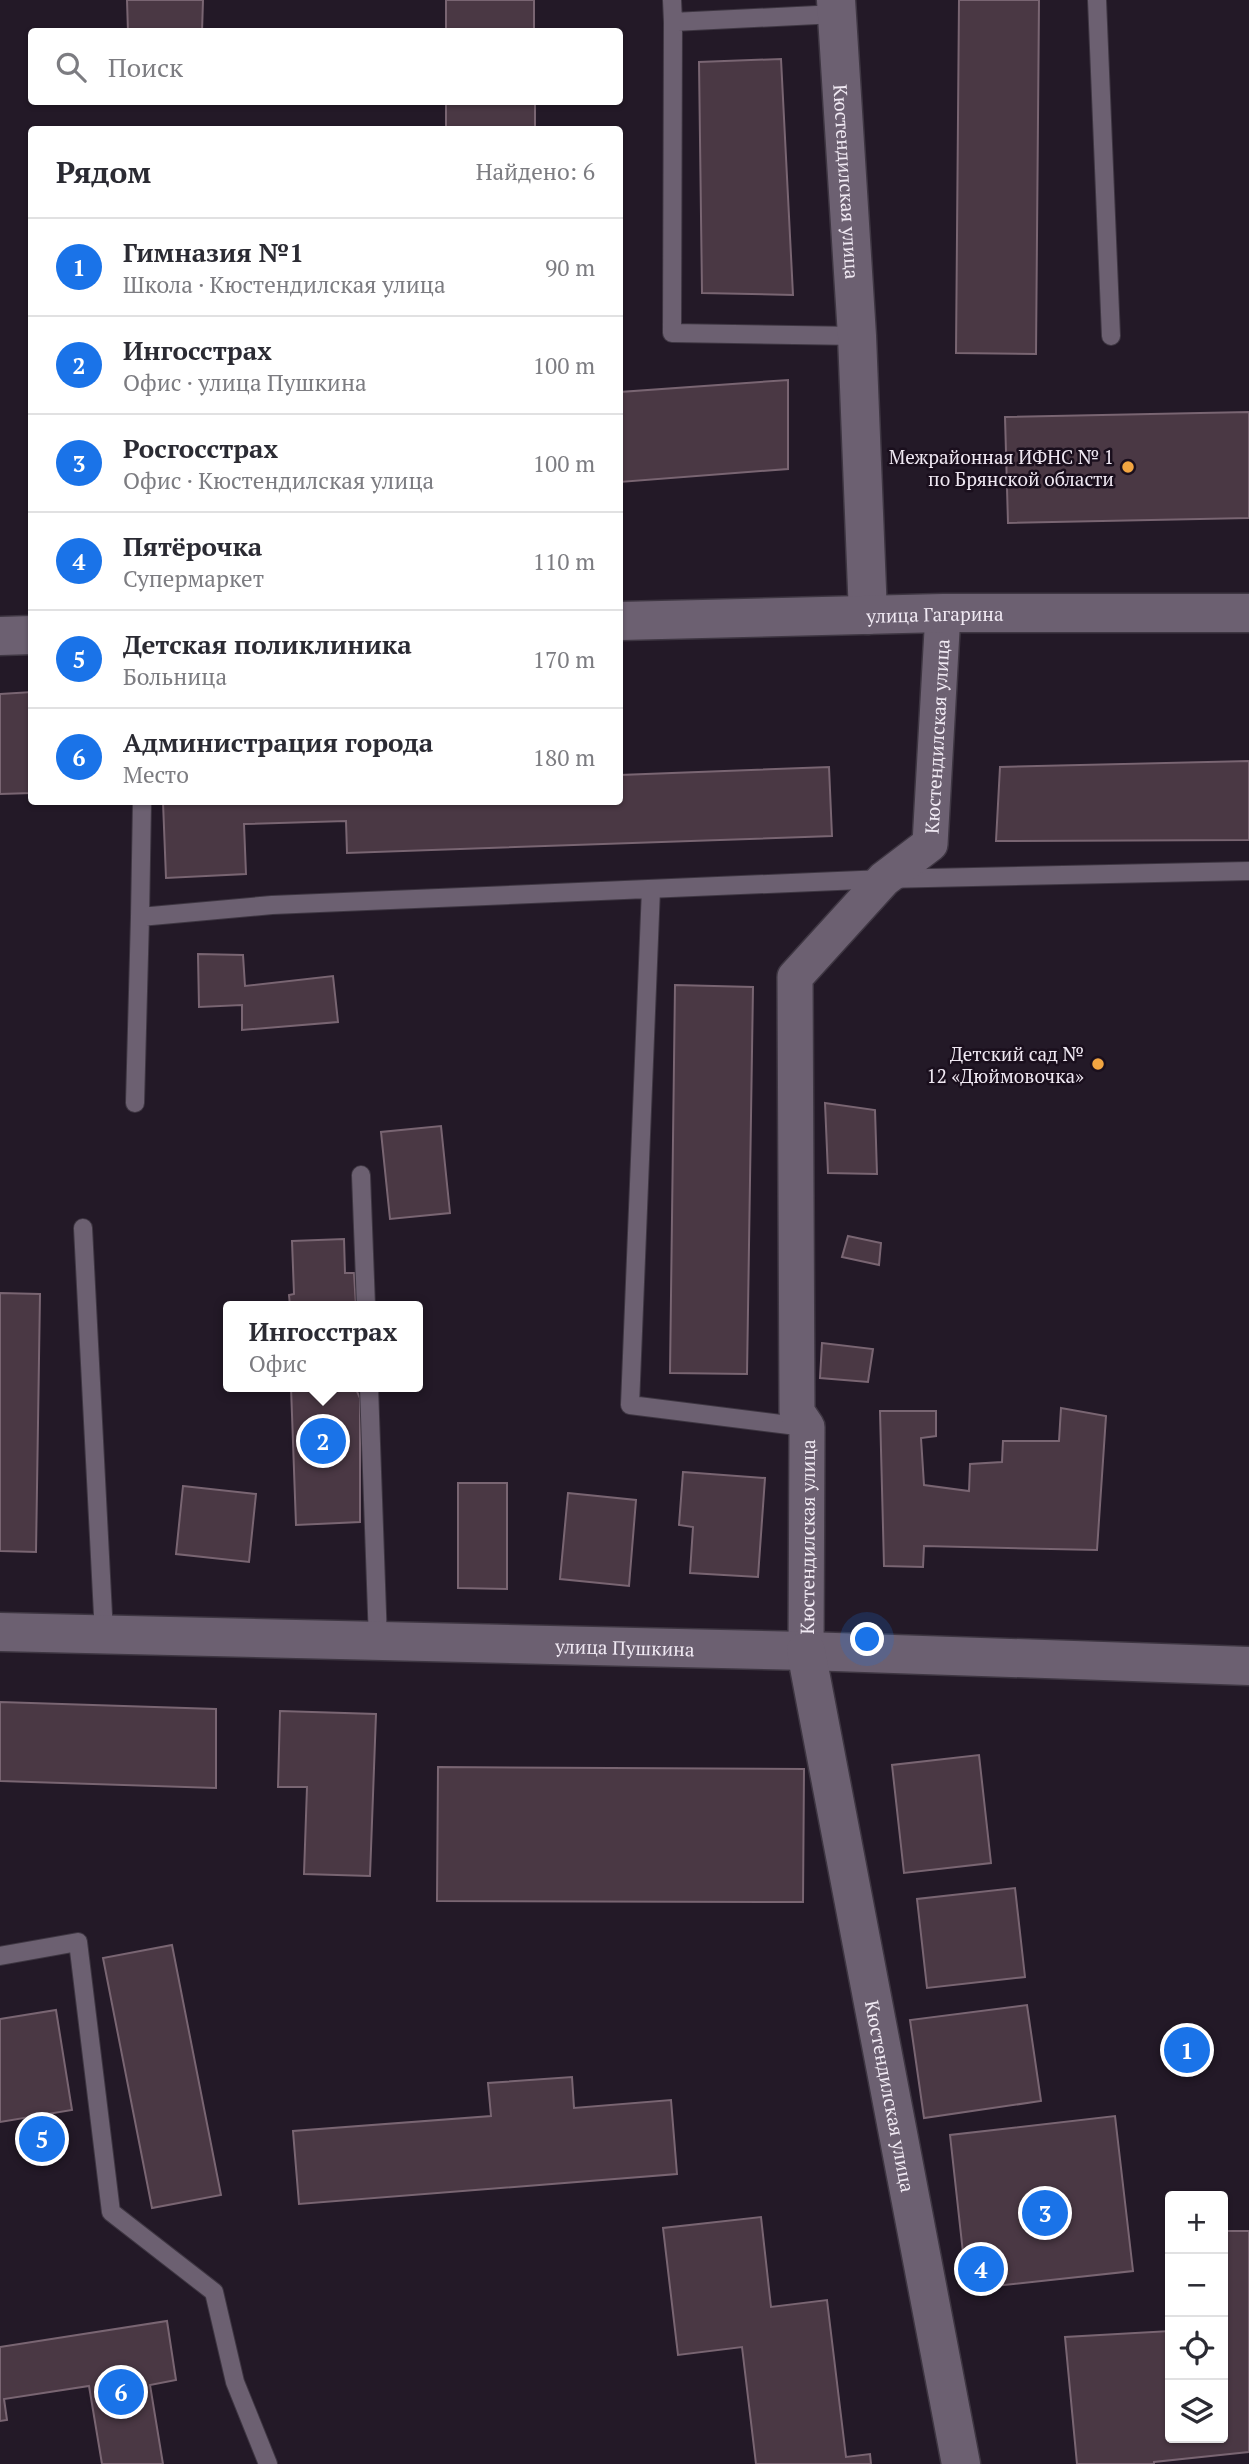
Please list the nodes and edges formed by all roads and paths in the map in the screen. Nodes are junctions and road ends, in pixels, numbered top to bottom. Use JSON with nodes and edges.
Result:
{"nodes":[{"id":1,"x":672,"y":0,"type":"edge"},
{"id":2,"x":1097,"y":0,"type":"edge"},
{"id":3,"x":836,"y":7,"type":"edge"},
{"id":4,"x":673,"y":22,"type":"junction"},
{"id":5,"x":857,"y":336,"type":"junction"},
{"id":6,"x":1111,"y":336,"type":"dead end"},
{"id":7,"x":943,"y":613,"type":"junction"},
{"id":8,"x":1249,"y":613,"type":"edge"},
{"id":9,"x":868,"y":615,"type":"junction"},
{"id":10,"x":623,"y":621,"type":"edge"},
{"id":11,"x":28,"y":635,"type":"edge"},
{"id":12,"x":0,"y":636,"type":"edge"},
{"id":13,"x":142,"y":805,"type":"edge"},
{"id":14,"x":1249,"y":871,"type":"edge"},
{"id":15,"x":884,"y":879,"type":"junction"},
{"id":16,"x":652,"y":889,"type":"junction"},
{"id":17,"x":140,"y":918,"type":"junction"},
{"id":18,"x":135,"y":1103,"type":"dead end"},
{"id":19,"x":361,"y":1175,"type":"dead end"},
{"id":20,"x":83,"y":1228,"type":"dead end"},
{"id":21,"x":366,"y":1301,"type":"edge"},
{"id":22,"x":369,"y":1392,"type":"edge"},
{"id":23,"x":807,"y":1427,"type":"junction"},
{"id":24,"x":0,"y":1632,"type":"edge"},
{"id":25,"x":104,"y":1634,"type":"junction"},
{"id":26,"x":378,"y":1641,"type":"junction"},
{"id":27,"x":806,"y":1651,"type":"junction"},
{"id":28,"x":1249,"y":1666,"type":"edge"},
{"id":29,"x":0,"y":1956,"type":"edge"},
{"id":30,"x":268,"y":2464,"type":"edge"},
{"id":31,"x":961,"y":2464,"type":"edge"}],
"edges":[{"from":1,"to":4,"type":"lane"},
{"from":2,"to":6,"type":"lane"},
{"from":3,"to":4,"type":"lane"},
{"from":3,"to":5,"type":"street","name":"Кюстендилская улица"},
{"from":4,"to":5,"type":"lane"},
{"from":5,"to":9,"type":"street","name":"Кюстендилская улица"},
{"from":7,"to":8,"type":"street","name":"улица Гагарина"},
{"from":7,"to":9,"type":"street","name":"улица Гагарина"},
{"from":7,"to":15,"type":"street","name":"Кюстендилская улица"},
{"from":9,"to":10,"type":"street","name":"улица Гагарина"},
{"from":11,"to":12,"type":"street"},
{"from":13,"to":17,"type":"lane"},
{"from":14,"to":15,"type":"lane"},
{"from":15,"to":16,"type":"lane"},
{"from":15,"to":23,"type":"street","name":"Кюстендилская улица"},
{"from":16,"to":17,"type":"lane"},
{"from":16,"to":23,"type":"lane"},
{"from":17,"to":18,"type":"lane"},
{"from":19,"to":21,"type":"lane"},
{"from":20,"to":25,"type":"lane"},
{"from":22,"to":26,"type":"lane"},
{"from":23,"to":27,"type":"street","name":"Кюстендилская улица"},
{"from":24,"to":25,"type":"street","name":"улица Пушкина"},
{"from":25,"to":26,"type":"street","name":"улица Пушкина"},
{"from":26,"to":27,"type":"street","name":"улица Пушкина"},
{"from":27,"to":28,"type":"street","name":"улица Пушкина"},
{"from":27,"to":31,"type":"street","name":"Кюстендилская улица"},
{"from":29,"to":30,"type":"lane"}]}
